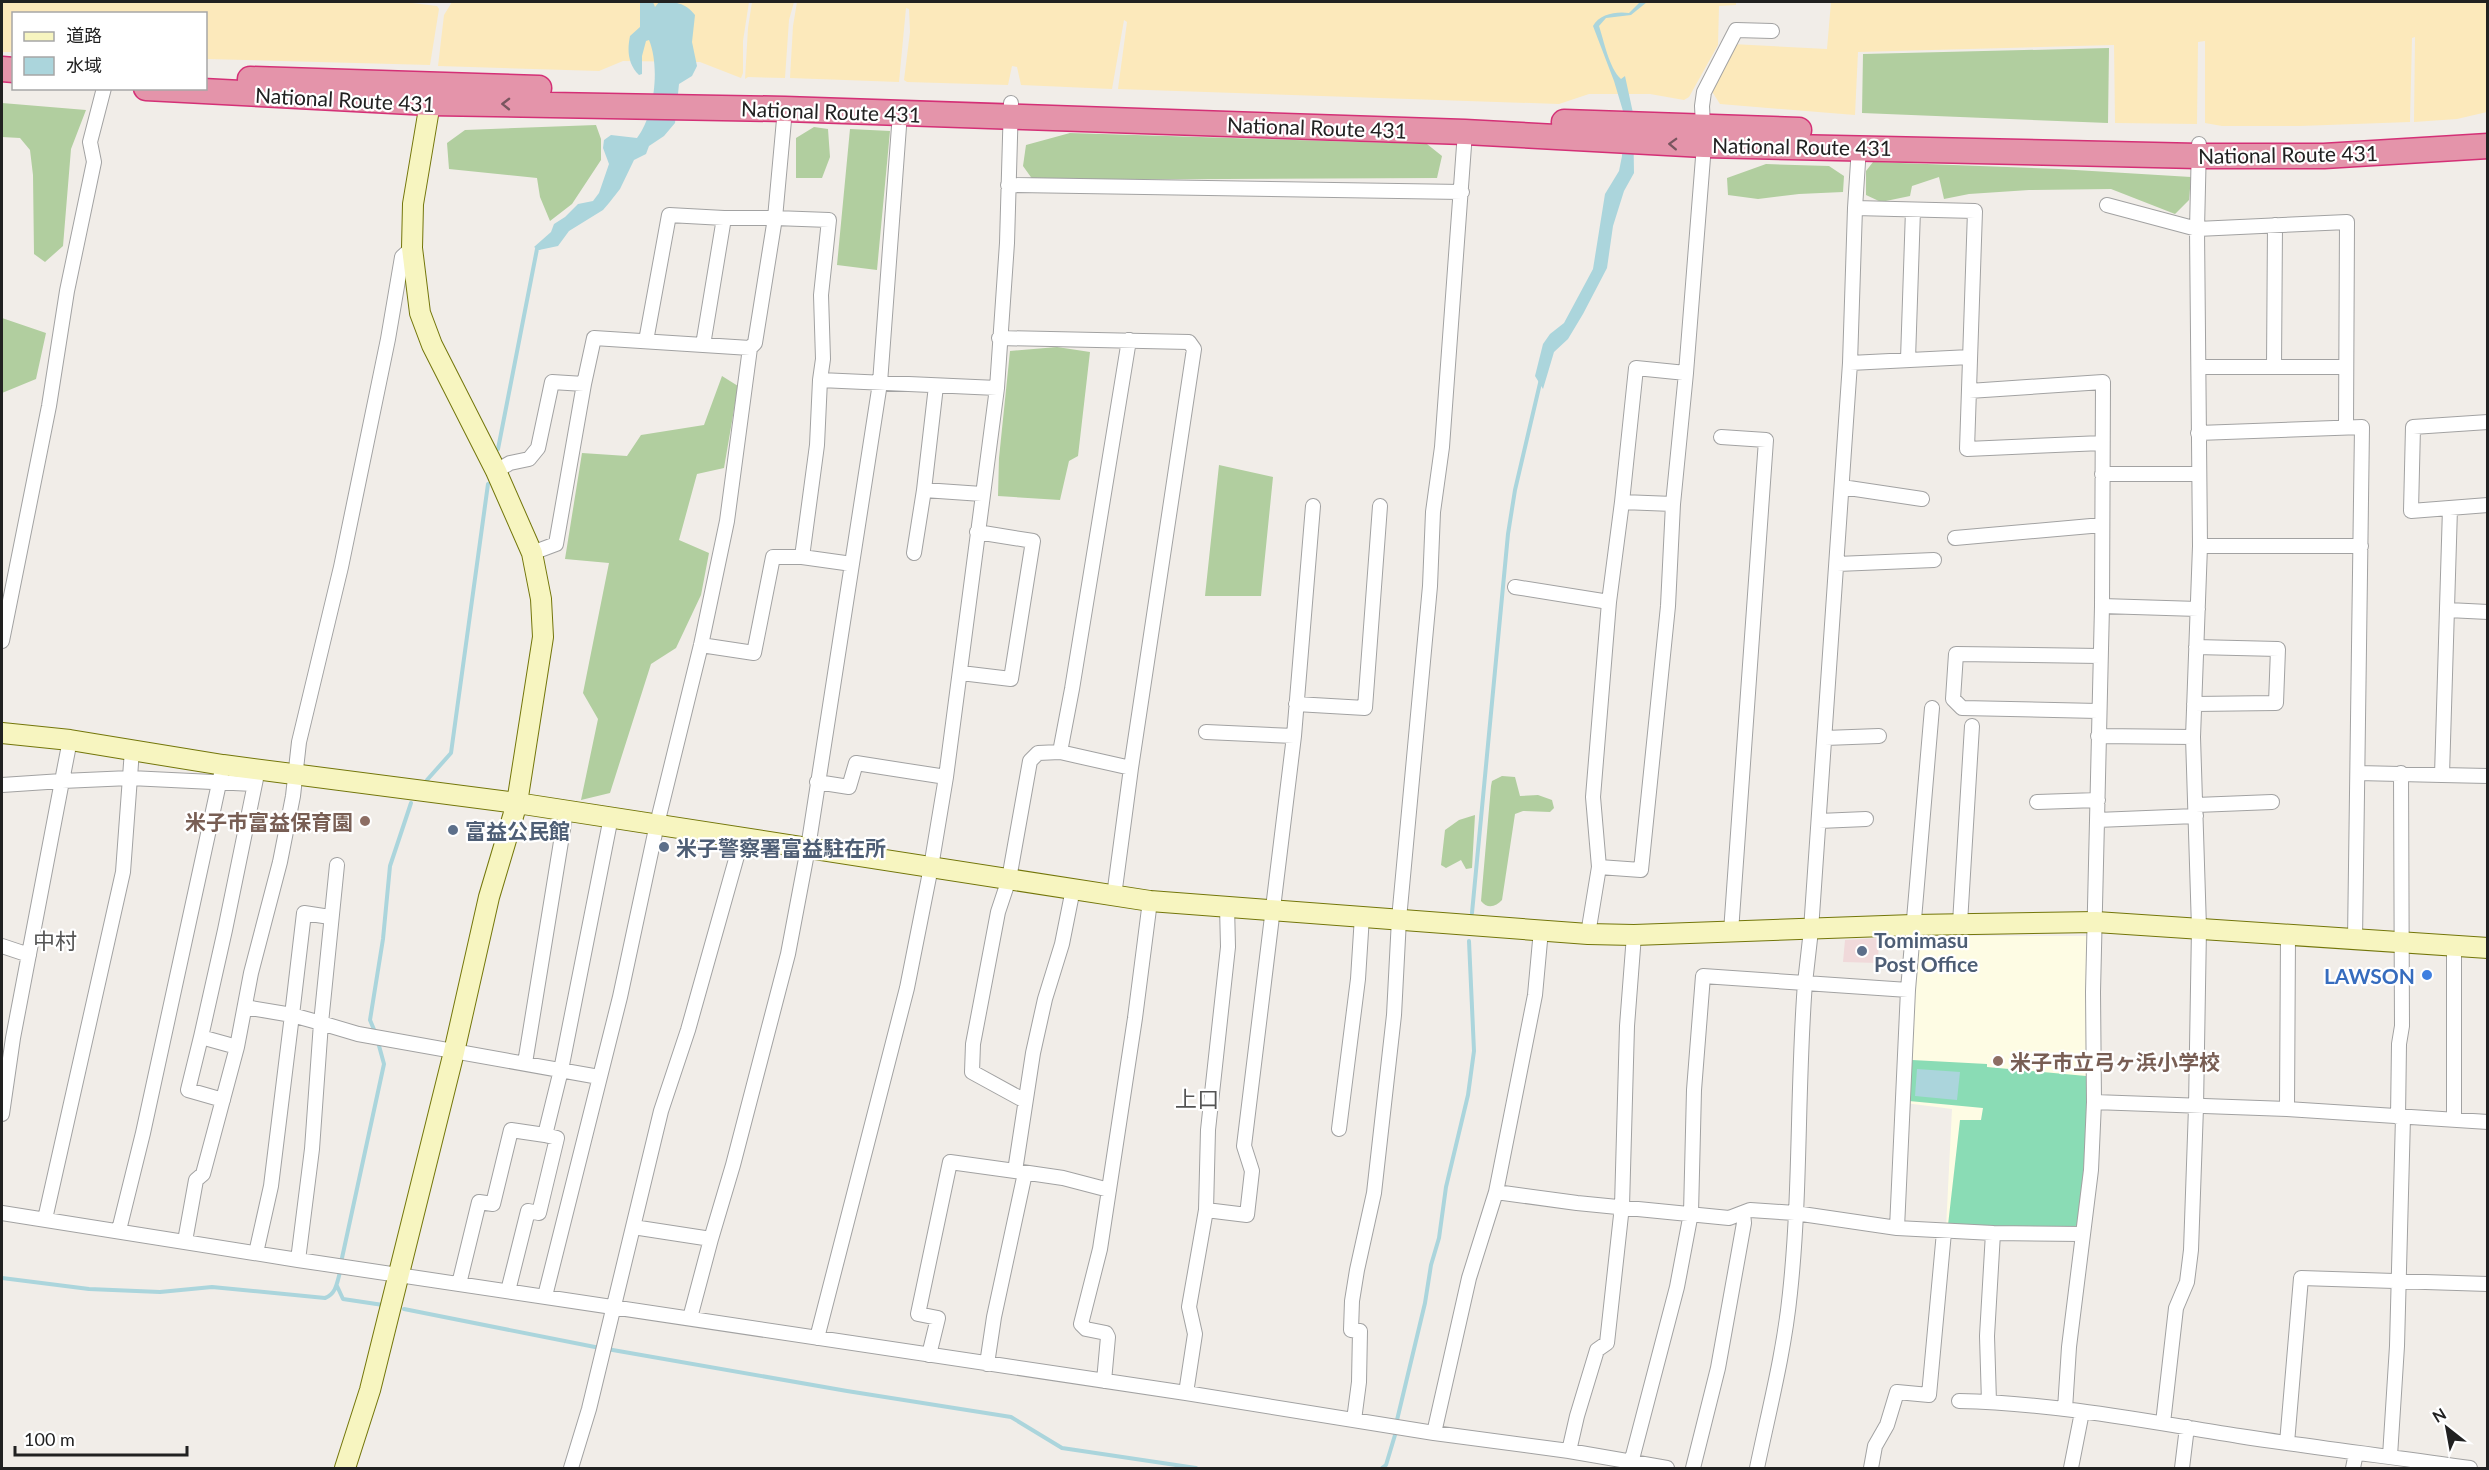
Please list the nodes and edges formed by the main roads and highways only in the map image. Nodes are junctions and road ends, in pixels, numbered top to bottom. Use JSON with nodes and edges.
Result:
{"nodes":[{"id":1,"x":207,"y":77,"type":"edge"},
{"id":2,"x":207,"y":89,"type":"edge"},
{"id":3,"x":432,"y":94,"type":"junction"},
{"id":4,"x":679,"y":99,"type":"junction"},
{"id":5,"x":1011,"y":110,"type":"junction"},
{"id":6,"x":1629,"y":133,"type":"junction"},
{"id":7,"x":2487,"y":134,"type":"edge"},
{"id":8,"x":1704,"y":136,"type":"junction"},
{"id":9,"x":2487,"y":146,"type":"edge"},
{"id":10,"x":2198,"y":150,"type":"junction"}],
"edges":[{"from":1,"to":3,"type":"highway","name":"National Route 431"},
{"from":2,"to":3,"type":"highway","name":"National Route 431"},
{"from":3,"to":4,"type":"highway","name":"National Route 431"},
{"from":4,"to":5,"type":"highway","name":"National Route 431"},
{"from":4,"to":5,"type":"highway","name":"National Route 431"},
{"from":5,"to":6,"type":"highway","name":"National Route 431"},
{"from":5,"to":6,"type":"highway","name":"National Route 431"},
{"from":6,"to":8,"type":"highway","name":"National Route 431"},
{"from":7,"to":10,"type":"highway","name":"National Route 431"},
{"from":8,"to":10,"type":"highway","name":"National Route 431"},
{"from":8,"to":10,"type":"highway","name":"National Route 431"},
{"from":9,"to":10,"type":"highway","name":"National Route 431"}]}
